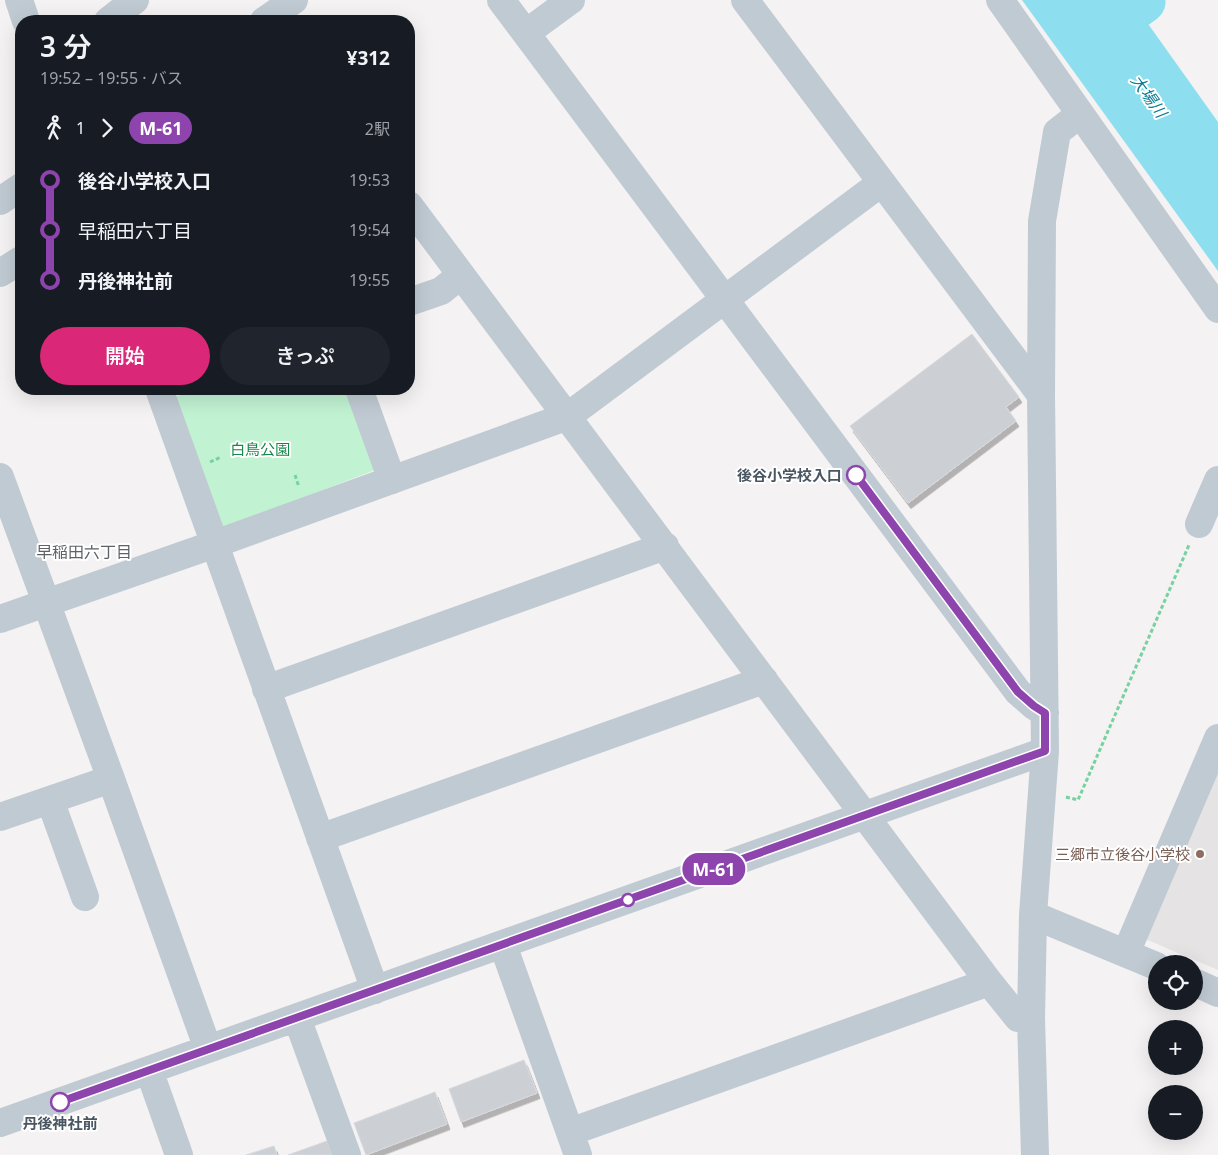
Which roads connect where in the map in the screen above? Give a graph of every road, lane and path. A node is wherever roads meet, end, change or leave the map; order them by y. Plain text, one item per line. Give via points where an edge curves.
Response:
1 (19, 0) edge
2 (135, 0) edge
3 (501, 0) edge
4 (571, 0) edge
5 (745, 0) edge
6 (1000, 0) edge
7 (24, 15) edge
8 (116, 15) edge
9 (526, 33) junction
10 (1080, 114) junction
11 (881, 183) junction
12 (15, 191) edge
13 (0, 201) edge
14 (415, 213) edge
15 (15, 264) edge
16 (0, 273) edge
17 (461, 276) junction
18 (415, 300) edge
19 (726, 300) junction
20 (1218, 309) edge
21 (165, 395) edge
22 (361, 395) edge
23 (1040, 395) junction
24 (568, 416) junction
25 (0, 477) edge
26 (392, 480) junction
27 (1218, 480) edge
28 (5, 509) edge
29 (1199, 524) joint
30 (214, 544) junction
31 (665, 546) junction
32 (46, 602) junction
33 (0, 619) edge
34 (764, 680) junction
35 (266, 689) junction
36 (1045, 713) junction
37 (1218, 738) edge
38 (1045, 751) junction
39 (111, 779) junction
40 (1043, 791) junction
41 (50, 800) junction
42 (864, 815) junction
43 (0, 817) edge
44 (320, 838) junction
45 (85, 897) dead end
46 (1034, 915) junction
47 (503, 945) junction
48 (1126, 953) junction
49 (1148, 963) edge
50 (989, 982) junction
51 (1203, 986) edge
52 (375, 990) junction
53 (1218, 993) edge
54 (297, 1018) junction
55 (1031, 1019) junction
56 (208, 1049) junction
57 (149, 1070) junction
58 (0, 1123) edge
59 (574, 1143) edge
60 (180, 1155) edge
61 (346, 1155) edge
62 (1035, 1155) edge

1 - 7 street
2 - 8 street
3 - 9 street
4 - 9 street
5 - 11 street
6 - 10 street
9 - 19 street
10 - 20 street
10 - 23 street via 1057,132 1042,220
11 - 19 street
11 - 23 street
12 - 13 street
14 - 17 street
15 - 16 street
17 - 18 street via 441,291
17 - 24 street
19 - 24 street
19 - 36 street via 1018,692
21 - 30 street
22 - 26 street
23 - 36 street
24 - 26 street
24 - 31 street
25 - 28 street
26 - 30 street
27 - 29 street
28 - 32 street
29 - 40 path via 1078,800
30 - 32 street
30 - 35 street
31 - 34 street
31 - 35 street
32 - 33 street
32 - 39 street
34 - 42 street
34 - 44 street
35 - 44 street
36 - 38 street
37 - 48 street
38 - 40 street
38 - 42 street
39 - 41 street
39 - 56 street
40 - 46 street
41 - 43 street
41 - 45 street
42 - 47 street
42 - 50 street
44 - 52 street
46 - 48 street
46 - 55 street
47 - 52 street
47 - 59 street
48 - 49 street
50 - 55 street via 1018,1018
50 - 59 street
51 - 53 street
52 - 54 street
54 - 56 street
54 - 61 street
55 - 62 street
56 - 57 street
57 - 58 street
57 - 60 street

